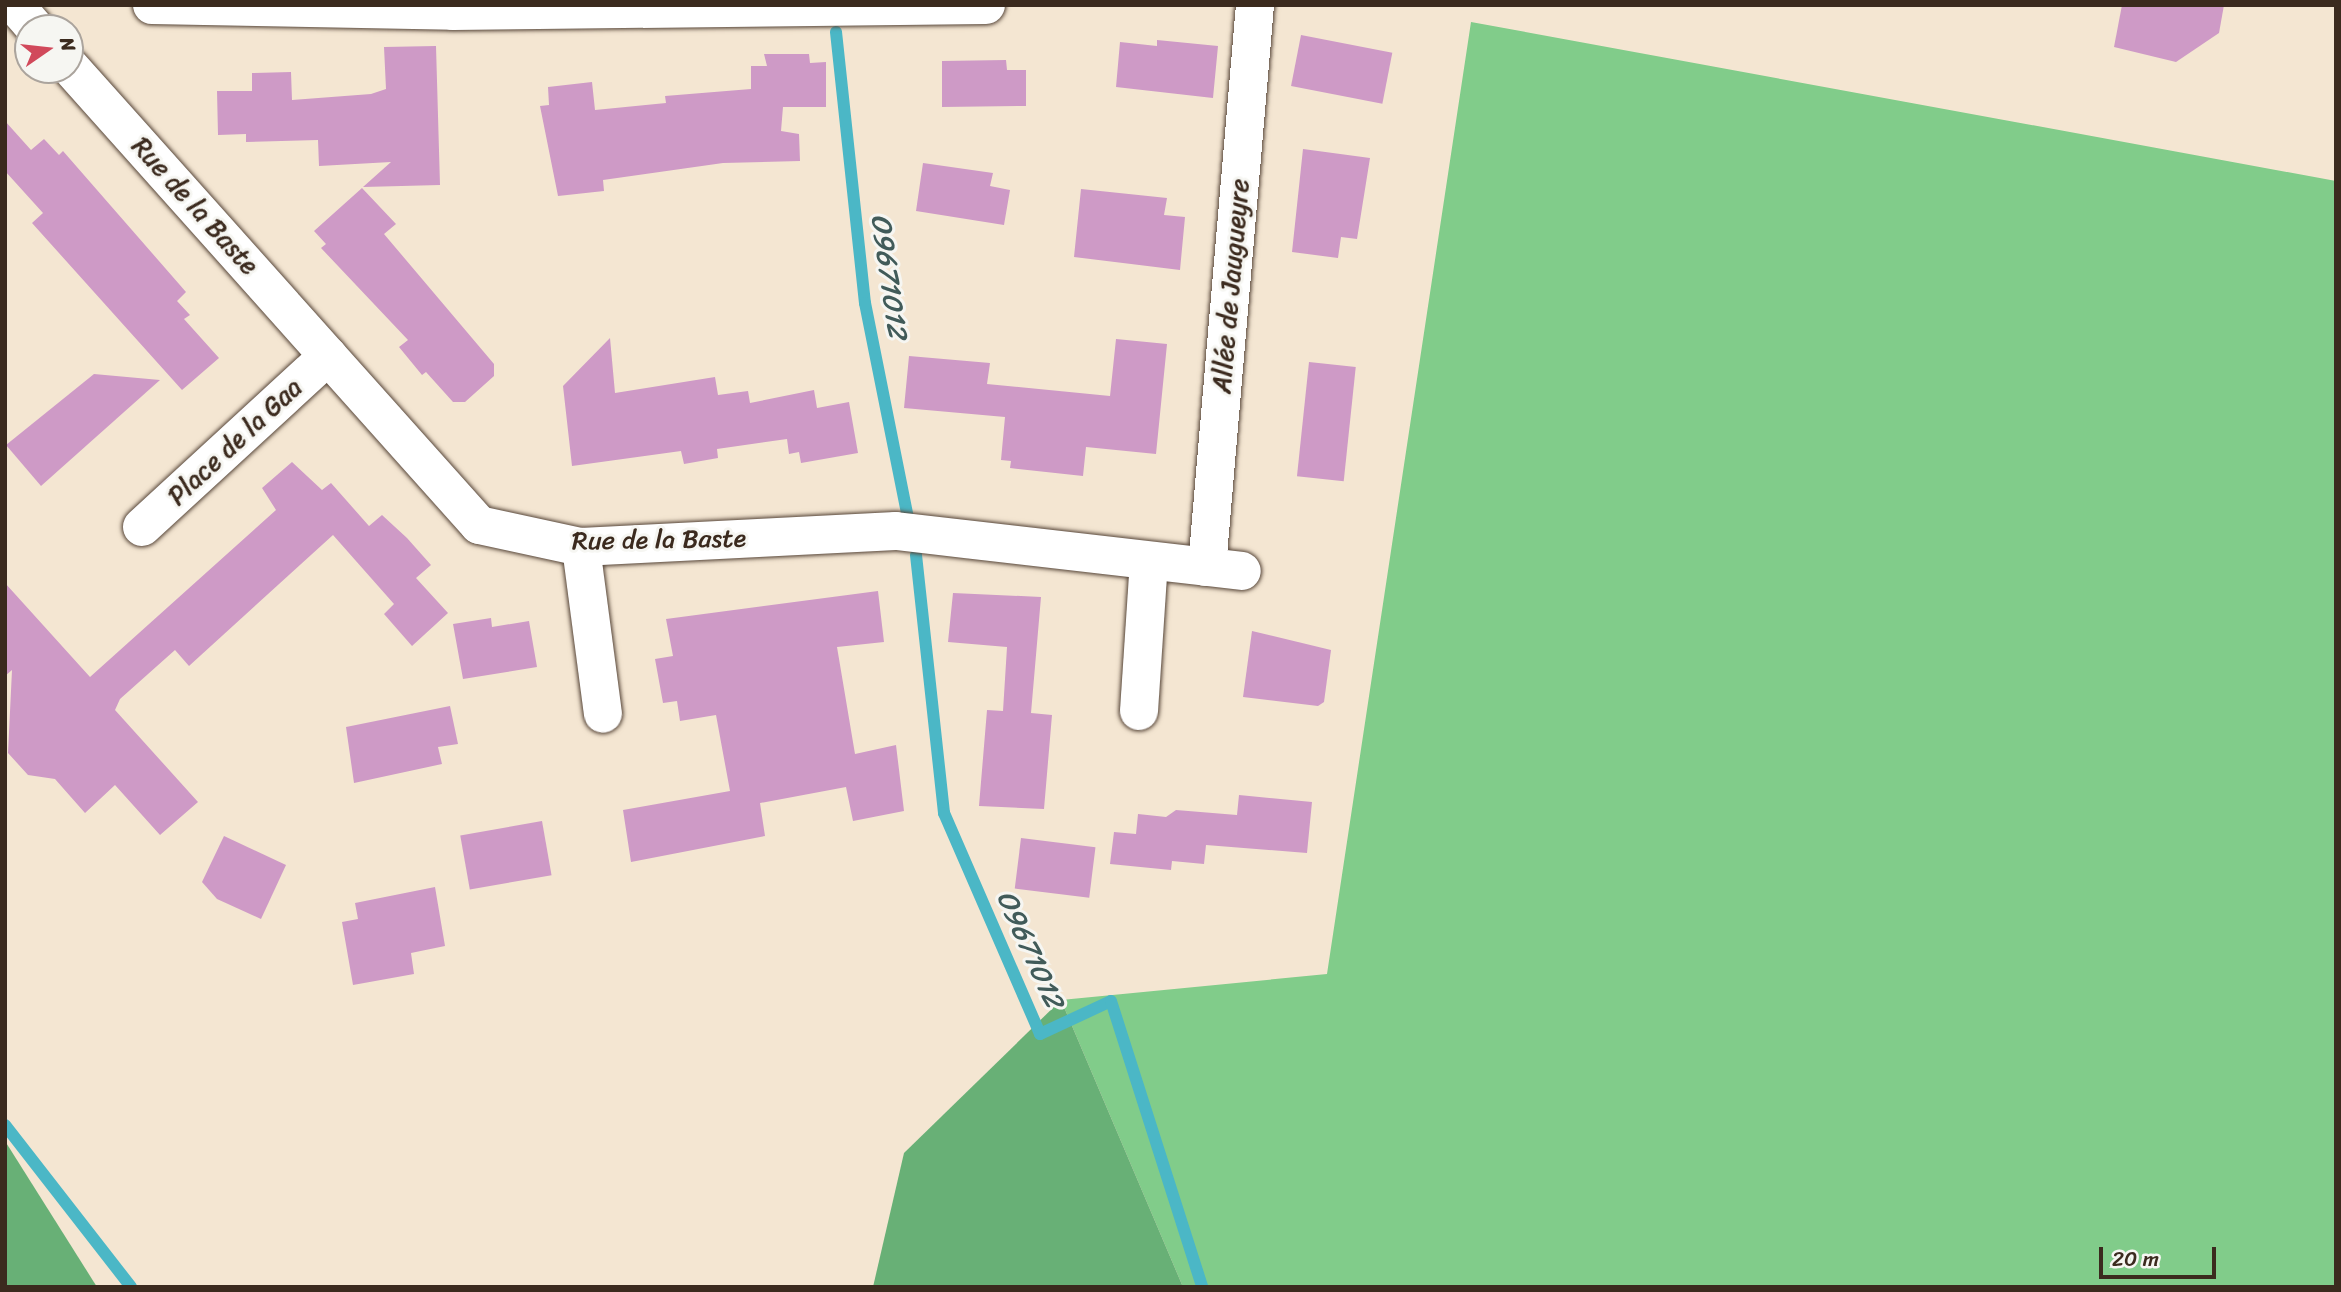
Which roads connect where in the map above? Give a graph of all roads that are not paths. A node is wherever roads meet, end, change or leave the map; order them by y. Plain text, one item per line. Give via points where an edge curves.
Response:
1 (9, 5) edge
2 (152, 5) edge
3 (986, 5) edge
4 (1255, 5) edge
5 (453, 8) edge
6 (5, 9) edge
7 (84, 83) edge
8 (328, 356) junction
9 (142, 527) dead end
10 (581, 547) junction
11 (1149, 562) junction
12 (1225, 569) joint
13 (1139, 711) dead end
14 (603, 714) dead end

1 - 6 street
2 - 5 street
3 - 5 street
4 - 12 street, Allée de Jaugueyre
7 - 8 street, Rue de la Baste
8 - 9 street, Place de la Gaa
8 - 10 street, Rue de la Baste via 479,525
10 - 11 street, Rue de la Baste via 896,531
10 - 14 street
11 - 12 street, Rue de la Baste
11 - 13 street

